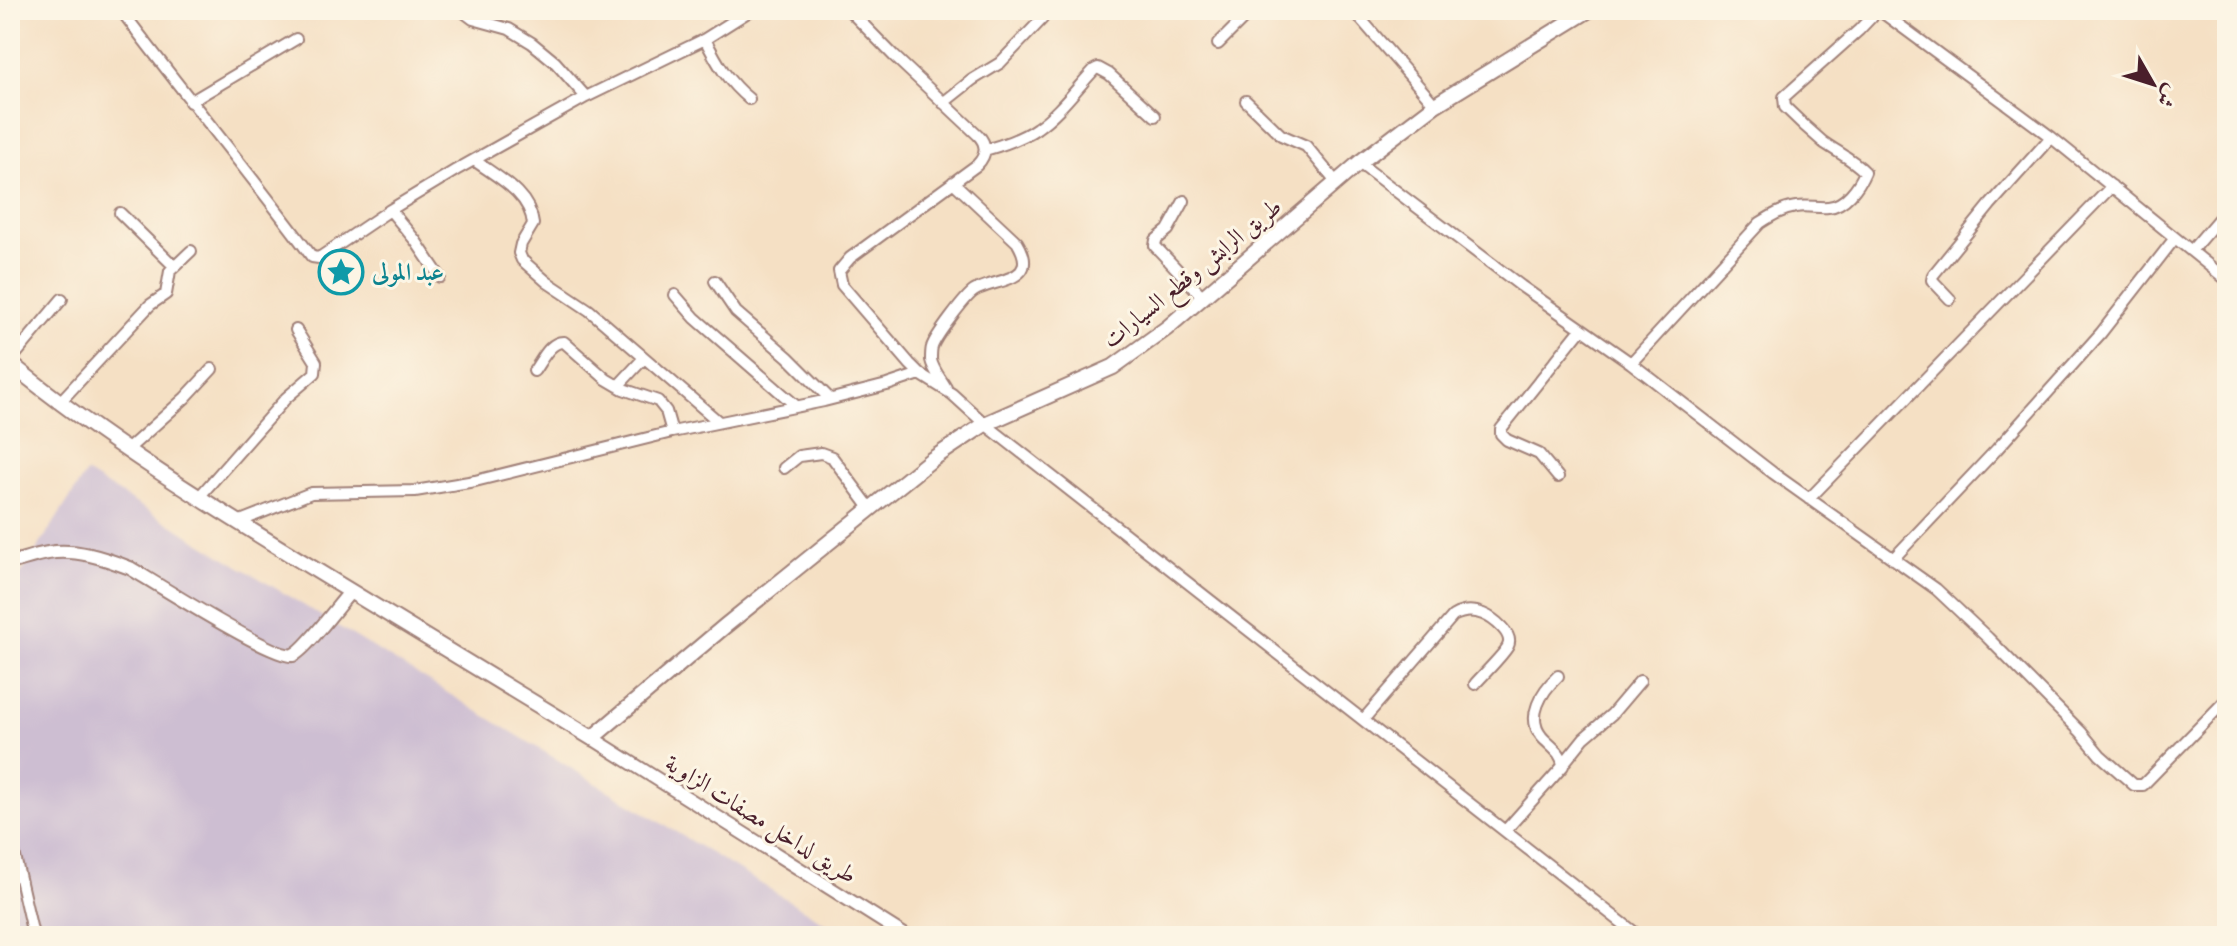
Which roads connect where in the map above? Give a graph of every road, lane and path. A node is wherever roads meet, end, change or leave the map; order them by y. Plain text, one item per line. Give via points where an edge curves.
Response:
1 (121, 10) edge
2 (461, 10) edge
3 (751, 10) edge
4 (849, 10) edge
5 (1252, 10) edge
6 (1589, 10) edge
7 (1878, 10) edge
8 (1358, 12) edge
9 (1042, 19) dead end
10 (296, 39) dead end
11 (705, 39) junction
12 (1218, 44) dead end
13 (586, 97) junction
14 (749, 99) dead end
15 (1246, 101) dead end
16 (190, 102) junction
17 (943, 103) junction
18 (1435, 105) junction
19 (1155, 116) dead end
20 (2051, 137) junction
21 (985, 150) junction
22 (474, 160) junction
23 (1359, 163) junction
24 (953, 182) junction
25 (1336, 182) junction
26 (2112, 186) junction
27 (1184, 201) dead end
28 (2227, 209) edge
29 (390, 210) junction
30 (120, 213) dead end
31 (2175, 238) junction
32 (191, 251) dead end
33 (2191, 251) junction
34 (174, 266) junction
35 (440, 277) dead end
36 (2227, 280) edge
37 (715, 281) dead end
38 (675, 295) dead end
39 (1203, 297) junction
40 (62, 299) dead end
41 (1950, 299) dead end
42 (1581, 329) junction
43 (296, 330) dead end
44 (644, 358) junction
45 (10, 362) edge
46 (1631, 363) junction
47 (212, 369) dead end
48 (534, 371) dead end
49 (920, 374) junction
50 (618, 386) junction
51 (948, 390) junction
52 (830, 399) junction
53 (59, 403) junction
54 (795, 405) junction
55 (719, 422) junction
56 (985, 424) junction
57 (672, 432) junction
58 (126, 451) junction
59 (784, 468) dead end
60 (1558, 477) dead end
61 (199, 497) junction
62 (1809, 499) junction
63 (870, 508) junction
64 (238, 522) junction
65 (1893, 559) junction
66 (10, 563) edge
67 (351, 591) junction
68 (1558, 676) dead end
69 (1640, 681) dead end
70 (1475, 684) dead end
71 (2227, 699) edge
72 (1363, 720) junction
73 (592, 738) junction
74 (1564, 763) junction
75 (1505, 831) junction
76 (10, 835) edge
77 (33, 935) edge
78 (906, 936) edge
79 (1639, 936) edge

1 - 16 street
2 - 13 street via 532,43
3 - 11 street
4 - 17 street
5 - 12 street
6 - 18 main road, طريق الرابش وقطع السيارات
7 - 20 street
7 - 46 street via 1784,97 1792,114 1865,172 1861,181 1836,206 1795,207 1760,223
8 - 18 street
9 - 17 street via 1000,63
10 - 16 street
11 - 13 street
11 - 14 street via 722,72
13 - 22 street
15 - 25 street via 1281,135 1306,146
16 - 29 street via 312,257 319,258
17 - 21 street via 982,139
18 - 23 main road, طريق الرابش وقطع السيارات
19 - 21 street via 1098,68 1038,128
20 - 26 street
20 - 41 street via 1933,275
21 - 24 street via 981,161
22 - 29 street
22 - 44 street via 526,202 533,221 519,248 522,260
23 - 25 main road, طريق الرابش وقطع السيارات
23 - 42 street
24 - 49 street via 839,271 842,285
24 - 51 street via 1017,242 1024,263 1014,277 966,298 932,346 933,368
25 - 39 main road, طريق الرابش وقطع السيارات
26 - 31 street
26 - 62 street
27 - 39 street via 1155,246
28 - 33 street
29 - 35 street
30 - 34 street
31 - 33 street
31 - 65 street via 2101,333
32 - 34 street
33 - 36 street
34 - 53 street via 166,294
37 - 52 street via 736,312
38 - 54 street
39 - 56 main road, طريق الرابش وقطع السيارات via 1113,367
40 - 45 street
42 - 46 street
42 - 60 street via 1501,429 1507,440 1539,454
43 - 61 street via 316,362 315,373 286,398
44 - 50 street
44 - 55 street
45 - 53 main road
46 - 62 street
47 - 58 street
48 - 50 street via 561,341
49 - 51 street
49 - 52 street
50 - 57 street via 658,401
51 - 56 street
52 - 54 street
53 - 58 main road
54 - 55 street
55 - 57 street
56 - 63 main road, طريق الرابش وقطع السيارات
56 - 72 street
57 - 64 street via 475,481 415,491 311,493
58 - 61 main road
59 - 63 street via 799,456 832,457
61 - 64 main road
62 - 65 street
63 - 73 main road, طريق الرابش وقطع السيارات
64 - 67 main road
65 - 71 street via 1936,589 2134,785 2143,785
66 - 67 street via 72,552 111,561 285,656 305,646
67 - 73 main road
68 - 74 street via 1539,701 1535,723
69 - 74 street
70 - 72 street via 1506,650 1509,639 1488,617 1463,612 1453,616
72 - 75 street
73 - 78 street, طريق لداخل مصفات الزاوية
74 - 75 street
75 - 79 street
76 - 77 street

